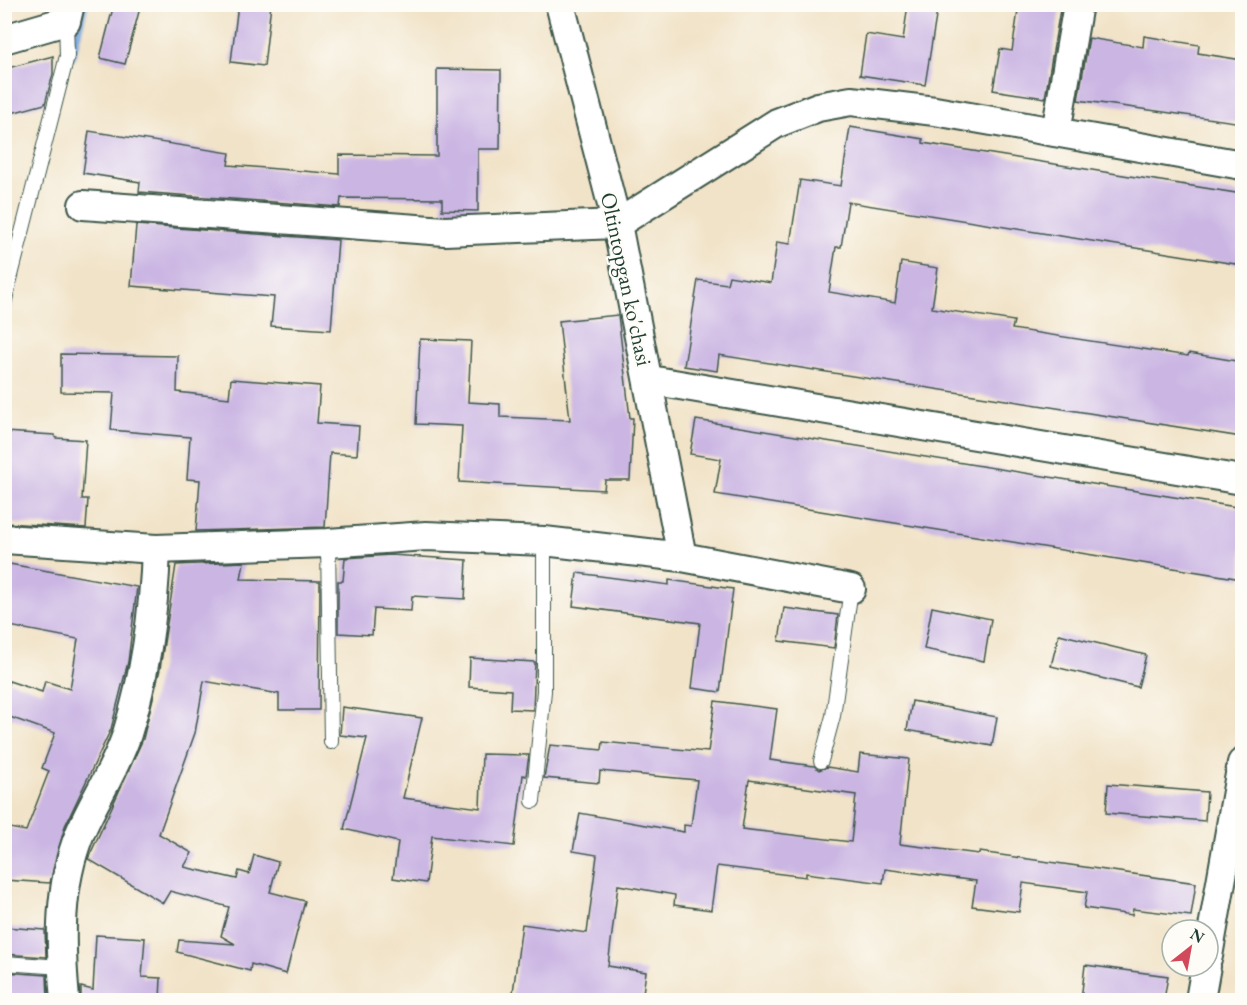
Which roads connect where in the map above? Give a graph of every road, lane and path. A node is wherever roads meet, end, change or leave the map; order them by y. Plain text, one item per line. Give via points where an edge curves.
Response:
1 (560, 4) edge
2 (1078, 4) edge
3 (68, 13) edge
4 (4, 39) edge
5 (1056, 132) junction
6 (1242, 165) edge
7 (83, 205) dead end
8 (617, 224) junction
9 (4, 303) edge
10 (650, 380) junction
11 (1242, 480) edge
12 (4, 539) edge
13 (544, 541) junction
14 (328, 543) junction
15 (156, 549) junction
16 (682, 557) junction
17 (851, 589) joint
18 (331, 742) dead end
19 (822, 761) dead end
20 (1242, 763) edge
21 (533, 801) dead end
22 (1215, 918) edge
23 (4, 963) edge
24 (62, 967) junction
25 (1204, 978) edge
26 (65, 1000) edge
27 (1200, 1000) edge

1 - 8 street, Oltintopgan ko'chasi
2 - 5 street
3 - 4 street
3 - 9 lane via 67,56
5 - 6 street
5 - 8 street via 850,101 818,106 777,123
7 - 8 street via 445,231
8 - 10 street, Oltintopgan ko'chasi
10 - 11 street
10 - 16 street, Oltintopgan ko'chasi
12 - 15 street
13 - 14 street via 426,536
13 - 16 street
13 - 21 lane via 544,691
14 - 15 street
14 - 18 lane
15 - 24 street via 154,610 126,736 80,835 66,879
16 - 17 street
17 - 19 lane via 833,716
20 - 22 street
23 - 24 lane
24 - 26 street
25 - 27 street

